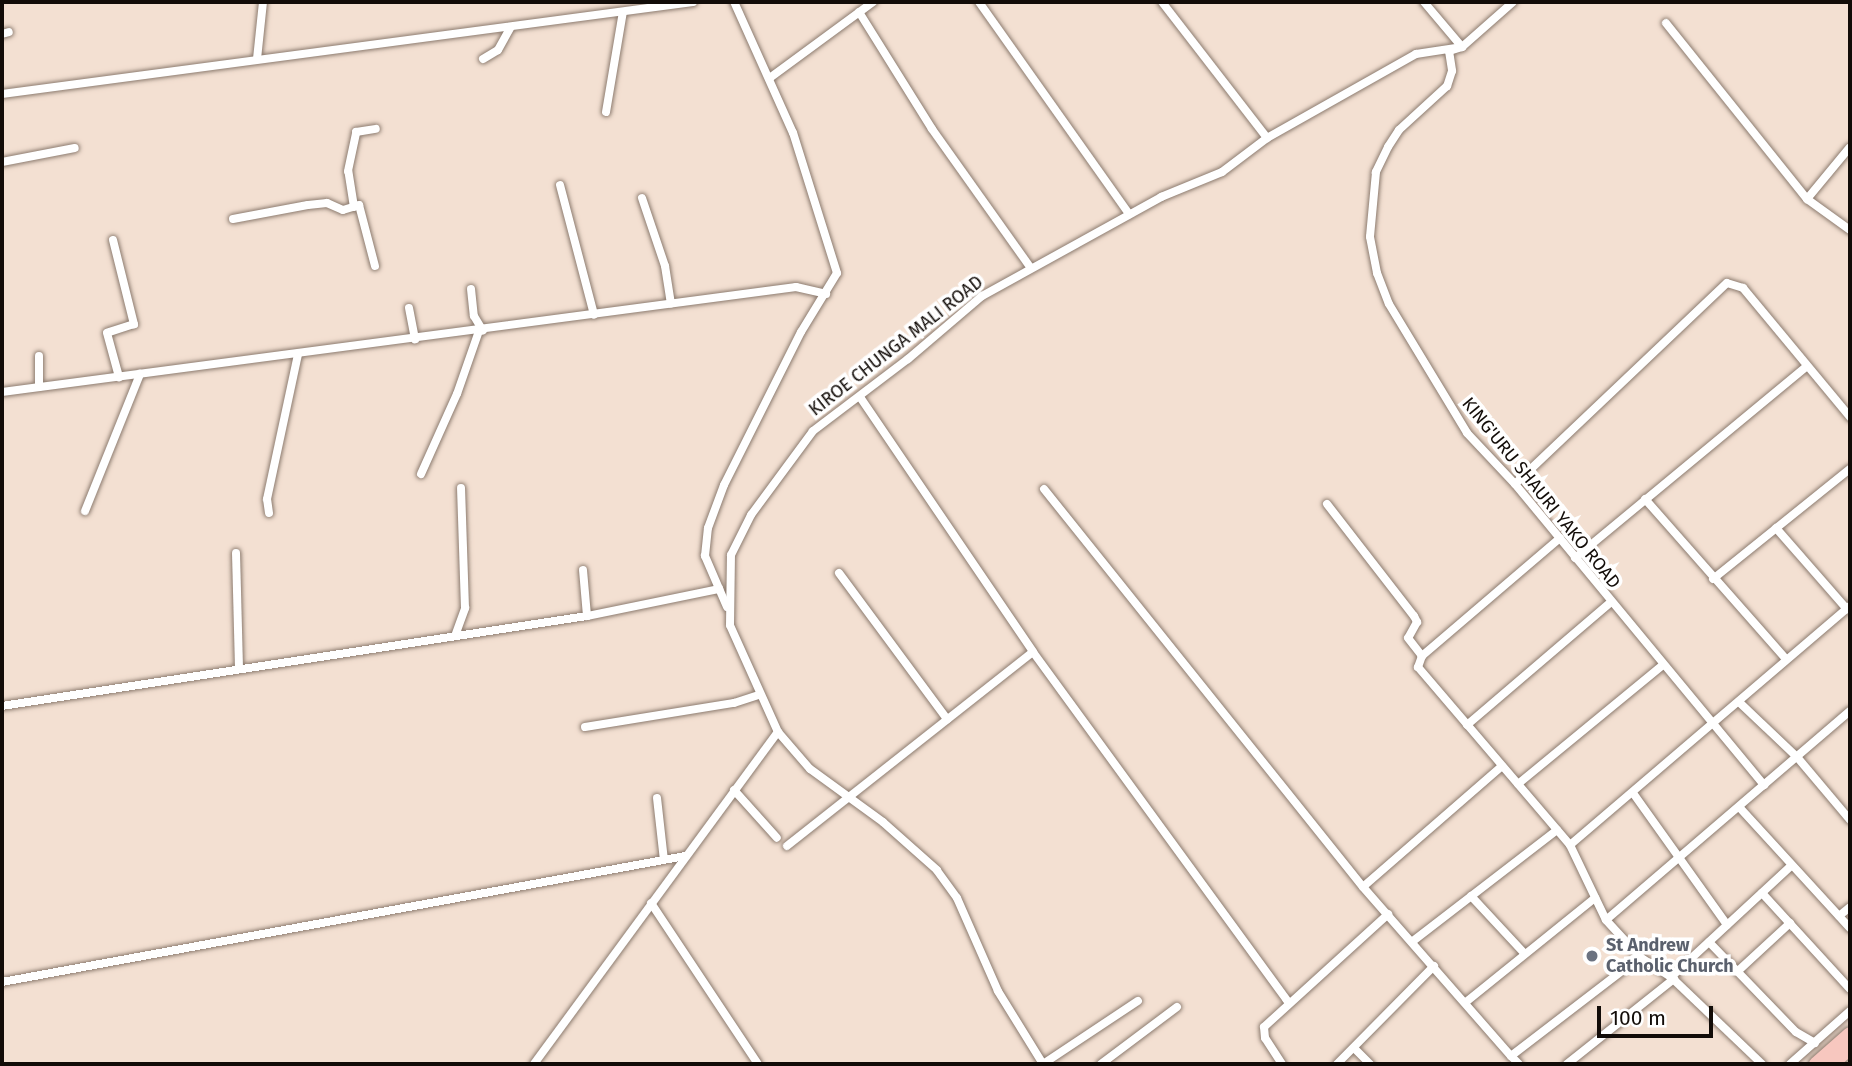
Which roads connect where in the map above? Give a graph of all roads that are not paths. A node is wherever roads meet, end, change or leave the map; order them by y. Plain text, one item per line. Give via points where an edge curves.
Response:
1 (263, 2) edge
2 (693, 2) edge
3 (734, 2) edge
4 (873, 2) edge
5 (979, 2) edge
6 (1163, 2) edge
7 (1424, 2) edge
8 (1513, 2) edge
9 (623, 12) junction
10 (859, 12) junction
11 (1666, 23) dead end
12 (511, 27) junction
13 (1462, 47) junction
14 (257, 59) junction
15 (483, 59) dead end
16 (771, 77) junction
17 (2, 94) edge
18 (606, 112) dead end
19 (376, 129) dead end
20 (1267, 138) junction
21 (1850, 147) edge
22 (75, 148) dead end
23 (2, 162) edge
24 (560, 186) dead end
25 (642, 198) dead end
26 (1807, 199) junction
27 (354, 207) junction
28 (1129, 214) junction
29 (233, 219) dead end
30 (1850, 230) edge
31 (113, 240) dead end
32 (376, 266) dead end
33 (1030, 267) junction
34 (471, 289) dead end
35 (825, 295) junction
36 (671, 304) junction
37 (409, 308) dead end
38 (594, 315) junction
39 (481, 331) junction
40 (415, 339) junction
41 (298, 354) junction
42 (39, 356) dead end
43 (1807, 366) junction
44 (140, 374) junction
45 (120, 377) junction
46 (39, 387) junction
47 (2, 392) edge
48 (860, 397) junction
49 (1850, 417) edge
50 (1850, 469) edge
51 (421, 474) dead end
52 (1516, 484) junction
53 (461, 488) dead end
54 (1044, 489) dead end
55 (1644, 499) junction
56 (1327, 504) dead end
57 (85, 511) dead end
58 (269, 513) dead end
59 (1776, 528) junction
60 (1560, 538) junction
61 (236, 553) dead end
62 (1575, 558) junction
63 (583, 570) dead end
64 (839, 573) dead end
65 (1713, 579) junction
66 (719, 589) junction
67 (1610, 603) junction
68 (1849, 607) edge
69 (730, 614) junction
70 (587, 616) junction
71 (455, 636) junction
72 (1033, 652) junction
73 (1422, 656) junction
74 (1785, 659) junction
75 (1663, 664) junction
76 (239, 669) junction
77 (758, 695) junction
78 (1739, 702) junction
79 (2, 706) edge
80 (1850, 710) edge
81 (947, 719) junction
82 (1467, 725) junction
83 (1714, 726) junction
84 (584, 727) dead end
85 (778, 732) junction
86 (1797, 757) junction
87 (1502, 766) junction
88 (1518, 784) junction
89 (1764, 785) junction
90 (734, 790) junction
91 (1633, 793) junction
92 (657, 798) dead end
93 (849, 798) junction
94 (1740, 808) junction
95 (1850, 820) edge
96 (1557, 830) junction
97 (777, 838) dead end
98 (1570, 845) junction
99 (787, 846) dead end
100 (685, 856) junction
101 (1679, 857) junction
102 (664, 860) junction
103 (1791, 866) junction
104 (1363, 887) junction
105 (1762, 893) junction
106 (1471, 896) junction
107 (1594, 898) junction
108 (651, 903) junction
109 (1850, 907) edge
110 (1388, 914) junction
111 (1839, 916) junction
112 (1606, 920) junction
113 (1790, 923) junction
114 (1727, 925) junction
115 (1850, 928) edge
116 (1413, 941) junction
117 (1709, 942) junction
118 (1524, 953) junction
119 (1640, 957) junction
120 (1434, 966) junction
121 (1738, 971) junction
122 (1673, 978) junction
123 (2, 982) edge
124 (1850, 989) edge
125 (1138, 1001) dead end
126 (1289, 1003) junction
127 (1466, 1003) junction
128 (1178, 1007) dead end
129 (1850, 1012) edge
130 (1850, 1034) edge
131 (1815, 1043) junction
132 (1354, 1048) junction
133 (1850, 1048) edge
134 (1511, 1056) junction
135 (1834, 1063) edge
136 (534, 1064) edge
137 (758, 1064) edge
138 (1043, 1064) edge
139 (1101, 1064) edge
140 (1282, 1064) edge
141 (1337, 1064) edge
142 (1370, 1064) edge
143 (1519, 1064) edge
144 (1567, 1064) edge
145 (1762, 1064) edge
146 (1790, 1064) edge
147 (1816, 1064) edge

1 - 14 street
2 - 9 street
3 - 16 street
4 - 10 street
5 - 28 street
6 - 20 street
7 - 13 street
8 - 13 street
9 - 12 street
9 - 18 street
10 - 16 street
10 - 33 street via 920,110
11 - 26 street
12 - 14 street
12 - 15 street via 498,50
13 - 20 street, KIROE CHUNGA MALI ROAD via 1416,54
13 - 52 street, KING'URU SHAURI YAKO ROAD via 1449,51 1452,71 1447,86 1399,130 1388,147 1376,172 1370,237 1389,304 1449,407
14 - 17 street
16 - 35 street via 837,262 833,286
19 - 27 street via 356,132 348,171
20 - 28 street, KIROE CHUNGA MALI ROAD via 1222,172
21 - 26 street
22 - 23 street
24 - 38 street
25 - 36 street via 665,266
26 - 30 street
27 - 29 street via 308,205
27 - 32 street via 359,205
28 - 33 street, KIROE CHUNGA MALI ROAD
31 - 45 street via 134,324 107,333
33 - 48 street, KIROE CHUNGA MALI ROAD via 982,296
34 - 39 street
35 - 36 street via 796,287
35 - 66 street via 801,332 724,485 708,528 705,556
36 - 38 street
37 - 40 street
38 - 39 street
39 - 40 street
39 - 51 street
40 - 41 street
41 - 44 street
41 - 58 street via 267,499
42 - 46 street
43 - 49 street
43 - 52 street via 1743,288 1727,283
43 - 55 street
44 - 45 street
44 - 57 street
45 - 46 street
46 - 47 street
48 - 69 street, KIROE CHUNGA MALI ROAD via 813,431 751,515 731,555
48 - 72 street
50 - 59 street
52 - 60 street, KING'URU SHAURI YAKO ROAD
53 - 71 street via 466,598
54 - 104 street
55 - 62 street
55 - 65 street
56 - 73 street via 1414,615 1417,622 1408,638
59 - 65 street
59 - 68 street
60 - 62 street, KING'URU SHAURI YAKO ROAD
60 - 73 street
61 - 76 street
62 - 67 street, KING'URU SHAURI YAKO ROAD
63 - 70 street
64 - 81 street
65 - 74 street
66 - 69 street
66 - 70 street
67 - 75 street, KING'URU SHAURI YAKO ROAD
67 - 82 street
68 - 74 street
69 - 77 street, KIROE CHUNGA MALI ROAD via 736,644
70 - 71 street
71 - 76 street
72 - 81 street
72 - 126 street
73 - 82 street via 1418,667
74 - 78 street
75 - 83 street, KING'URU SHAURI YAKO ROAD
75 - 88 street
76 - 79 street
77 - 84 street via 734,703
77 - 85 street, KIROE CHUNGA MALI ROAD
78 - 83 street
78 - 86 street
80 - 86 street
81 - 93 street
82 - 87 street
83 - 89 street, KING'URU SHAURI YAKO ROAD
83 - 91 street
85 - 90 street
85 - 93 street, KIROE CHUNGA MALI ROAD via 810,769
86 - 89 street
86 - 95 street
87 - 88 street
87 - 104 street
88 - 96 street
89 - 94 street
90 - 97 street
90 - 100 street
91 - 98 street
91 - 101 street
92 - 102 street
93 - 99 street
93 - 138 street, KIROE CHUNGA MALI ROAD via 918,850 947,883 998,991
94 - 101 street
94 - 103 street
96 - 98 street
96 - 106 street
98 - 107 street
100 - 102 street
100 - 108 street
101 - 112 street
101 - 114 street
102 - 123 street
103 - 105 street
103 - 111 street
104 - 110 street
105 - 113 street
105 - 114 street
106 - 116 street
106 - 118 street
107 - 112 street
107 - 118 street
108 - 136 street
108 - 137 street
109 - 111 street
110 - 116 street
110 - 126 street
111 - 115 street
112 - 119 street
113 - 121 street
113 - 124 street
114 - 117 street
116 - 120 street
117 - 121 street
117 - 122 street
118 - 127 street
119 - 122 street
119 - 134 street
120 - 127 street
120 - 132 street
121 - 131 street via 1796,1032
122 - 144 street
122 - 145 street
125 - 138 street
126 - 140 street via 1263,1032
127 - 134 street
128 - 139 street
129 - 131 street
130 - 147 highway
131 - 146 street
132 - 141 street
132 - 142 street
133 - 135 highway
134 - 143 street

